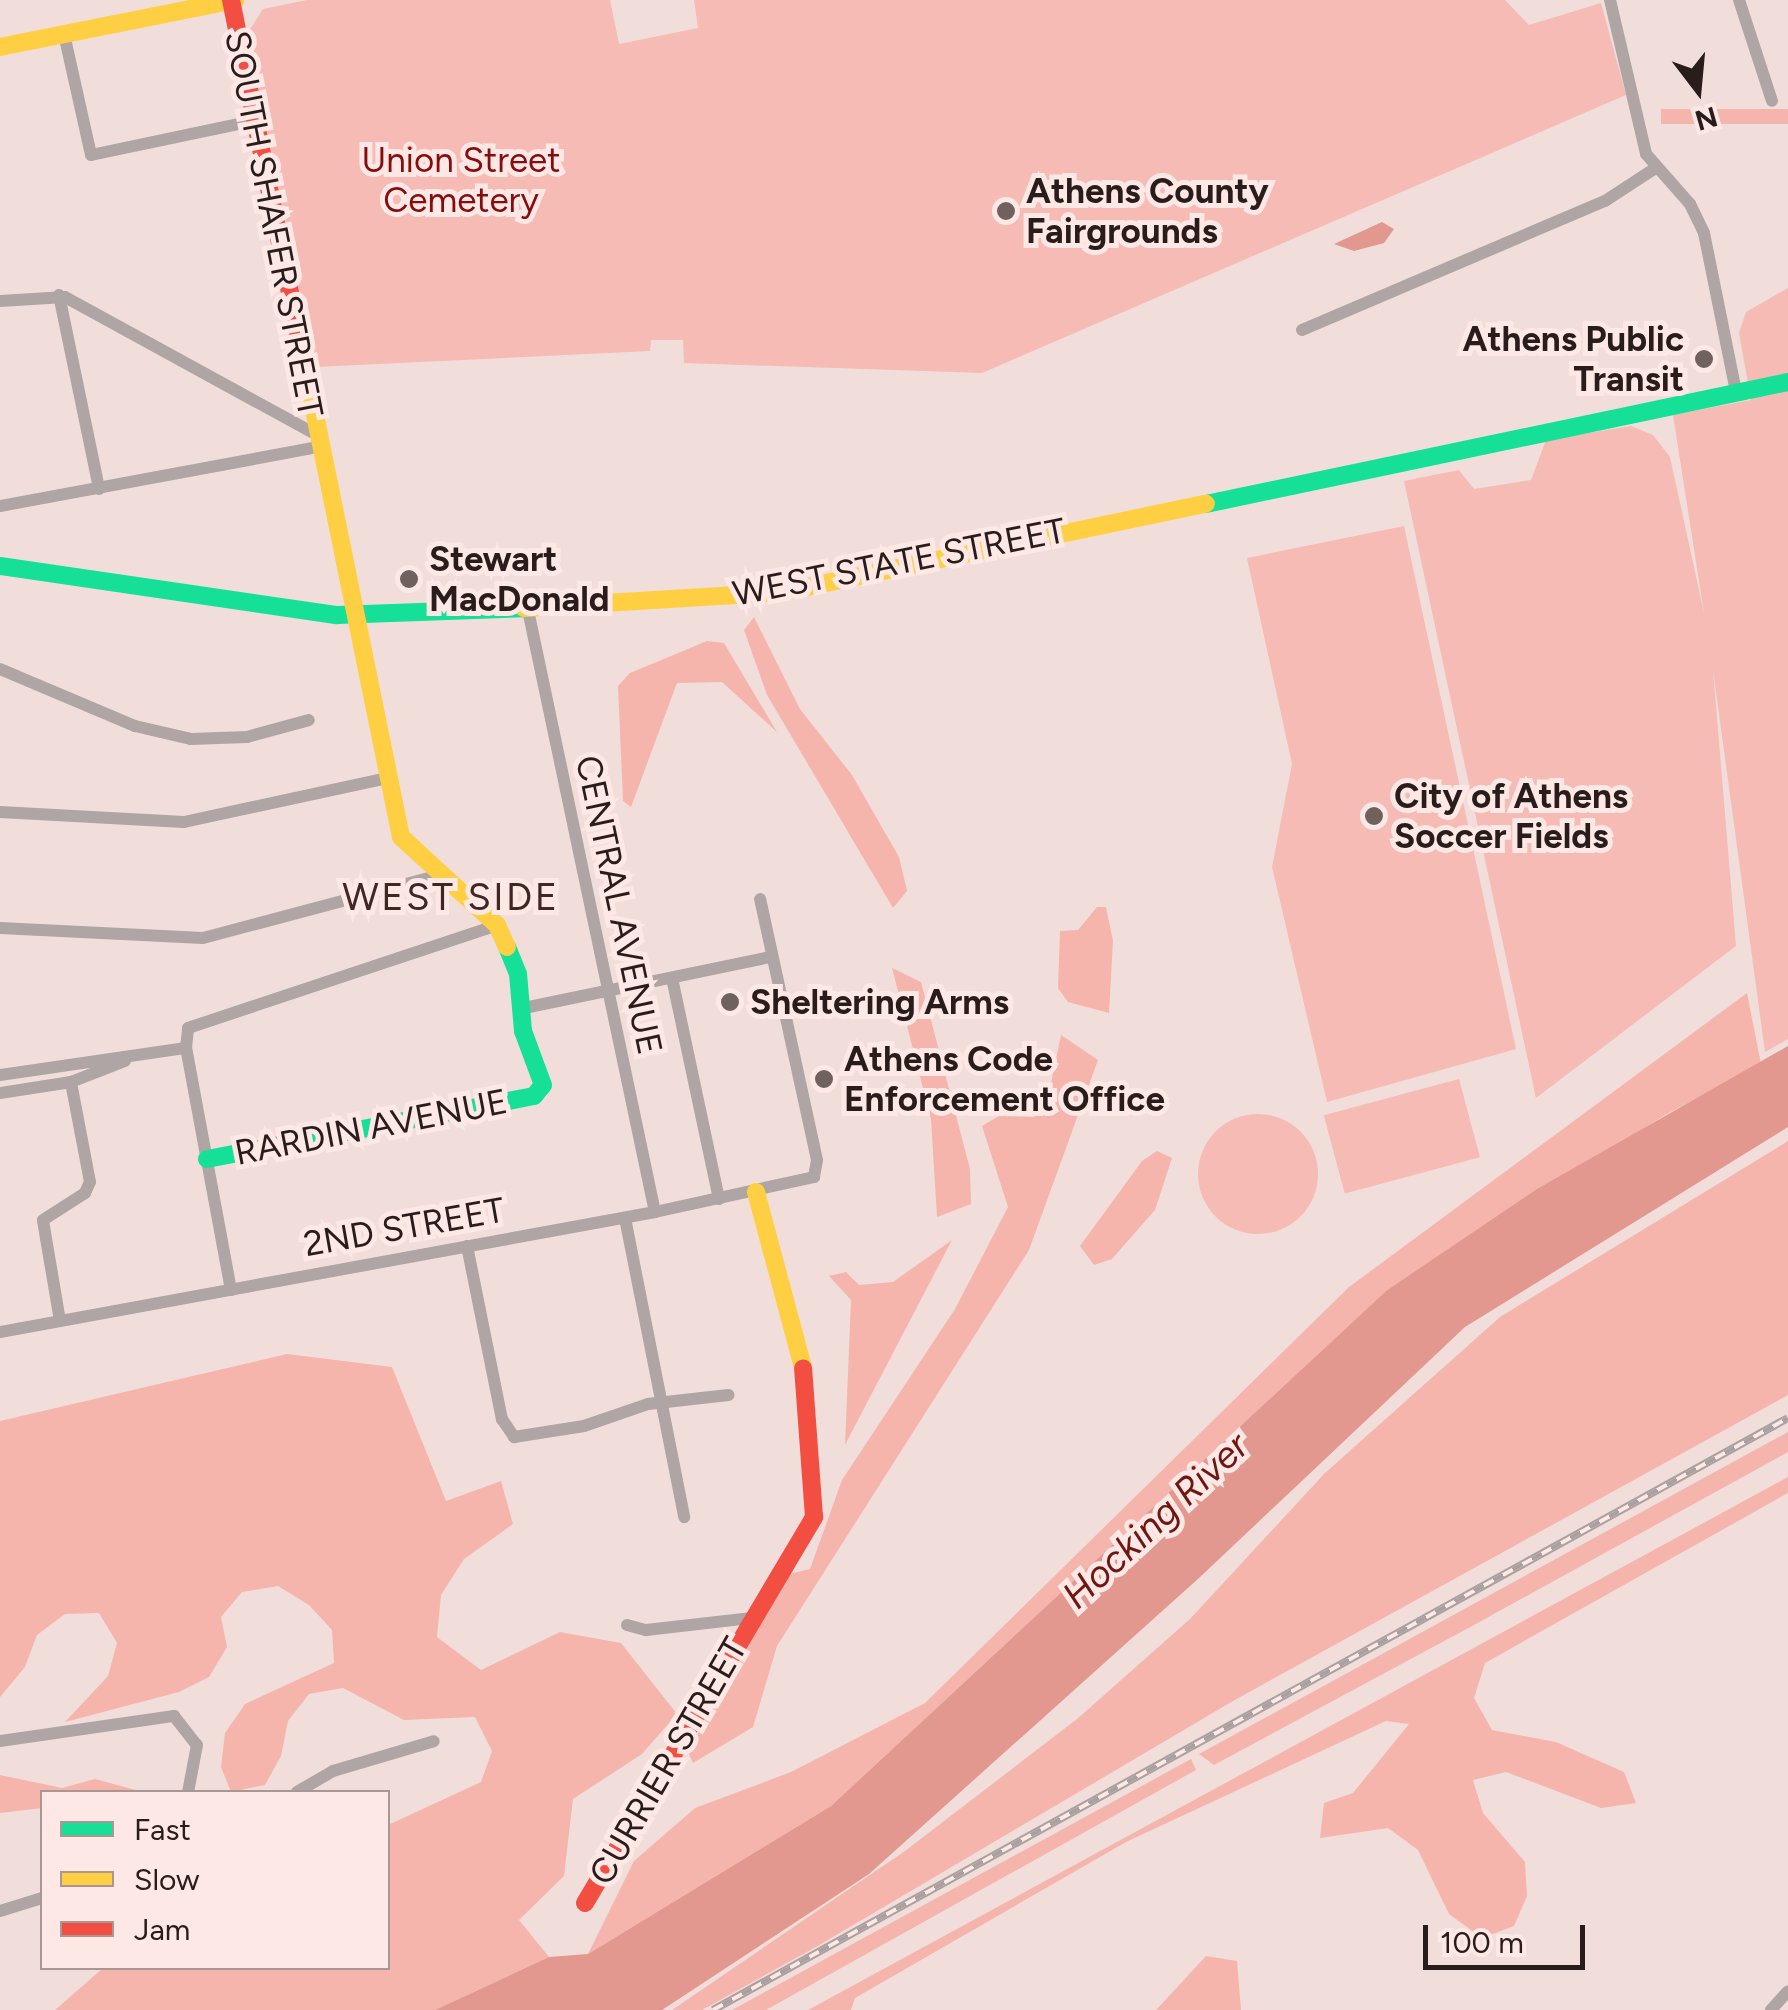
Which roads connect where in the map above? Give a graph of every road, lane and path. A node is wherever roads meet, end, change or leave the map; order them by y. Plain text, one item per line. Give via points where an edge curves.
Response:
1 (232, 0) edge
2 (1610, 0) edge
3 (1739, 0) edge
4 (64, 34) junction
5 (0, 47) edge
6 (1772, 101) dead end
7 (252, 121) junction
8 (1654, 168) junction
9 (58, 295) junction
10 (0, 301) edge
11 (1302, 330) dead end
12 (1788, 382) edge
13 (1736, 392) junction
14 (318, 441) junction
15 (99, 490) junction
16 (0, 506) edge
17 (0, 566) edge
18 (528, 610) junction
19 (353, 614) junction
20 (0, 669) edge
21 (309, 720) dead end
22 (388, 778) junction
23 (0, 812) edge
24 (443, 874) junction
25 (760, 899) dead end
26 (496, 925) junction
27 (0, 928) edge
28 (771, 957) junction
29 (672, 978) junction
30 (608, 990) junction
31 (524, 1008) junction
32 (186, 1048) junction
33 (126, 1060) junction
34 (0, 1075) edge
35 (70, 1082) junction
36 (0, 1092) edge
37 (208, 1159) junction
38 (756, 1192) junction
39 (719, 1199) junction
40 (654, 1212) junction
41 (625, 1218) junction
42 (467, 1246) junction
43 (231, 1290) junction
44 (60, 1321) junction
45 (0, 1332) edge
46 (728, 1395) dead end
47 (662, 1404) junction
48 (684, 1517) dead end
49 (752, 1618) junction
50 (628, 1625) dead end
51 (0, 1741) edge
52 (434, 1741) dead end
53 (188, 1790) edge
54 (301, 1790) edge
55 (40, 1899) edge
56 (585, 1903) dead end
57 (0, 1911) edge
58 (1788, 1990) edge
59 (1771, 2010) edge

1 - 4 street
1 - 7 street, SOUTH SHAFER STREET
2 - 8 street
3 - 6 street
4 - 5 street
4 - 7 street via 93,155
7 - 14 street, SOUTH SHAFER STREET
8 - 11 street via 1604,201
8 - 13 street via 1690,204 1704,233
9 - 10 street
9 - 14 street via 114,318
9 - 15 street
12 - 13 street, WEST STATE STREET
13 - 18 street, WEST STATE STREET via 783,592
14 - 15 street
14 - 19 street, SOUTH SHAFER STREET
15 - 16 street
17 - 19 street, WEST STATE STREET
18 - 19 street, WEST STATE STREET
18 - 30 street, CENTRAL AVENUE
19 - 22 street, SOUTH SHAFER STREET
20 - 21 street via 134,726 191,738 247,738
22 - 23 street via 188,822
22 - 24 street, SOUTH SHAFER STREET via 401,837
24 - 26 street, SOUTH SHAFER STREET
24 - 27 street via 203,938
25 - 28 street
26 - 31 street
26 - 32 street via 197,1022 188,1028
28 - 29 street
28 - 38 street, 2ND STREET via 817,1174
29 - 30 street
29 - 39 street
30 - 31 street
30 - 40 street, CENTRAL AVENUE
31 - 37 street, RARDIN AVENUE via 523,1031 544,1085 534,1096
32 - 33 street
32 - 37 street
33 - 34 street via 95,1057
33 - 35 street
35 - 36 street
35 - 44 street via 90,1182 43,1220
37 - 43 street
38 - 39 street, 2ND STREET
38 - 49 street, CURRIER STREET via 806,1380 816,1500 800,1544
39 - 40 street, 2ND STREET
40 - 41 street, 2ND STREET
41 - 42 street, 2ND STREET
41 - 47 street
42 - 43 street, 2ND STREET
42 - 47 street via 510,1434 527,1439
43 - 44 street, 2ND STREET
44 - 45 street, 2ND STREET
46 - 47 street
47 - 48 street
49 - 50 street, CURRIER STREET via 646,1630
49 - 56 street, CURRIER STREET
51 - 53 street via 174,1716 197,1745
52 - 54 street via 333,1772
55 - 57 street
58 - 59 street

